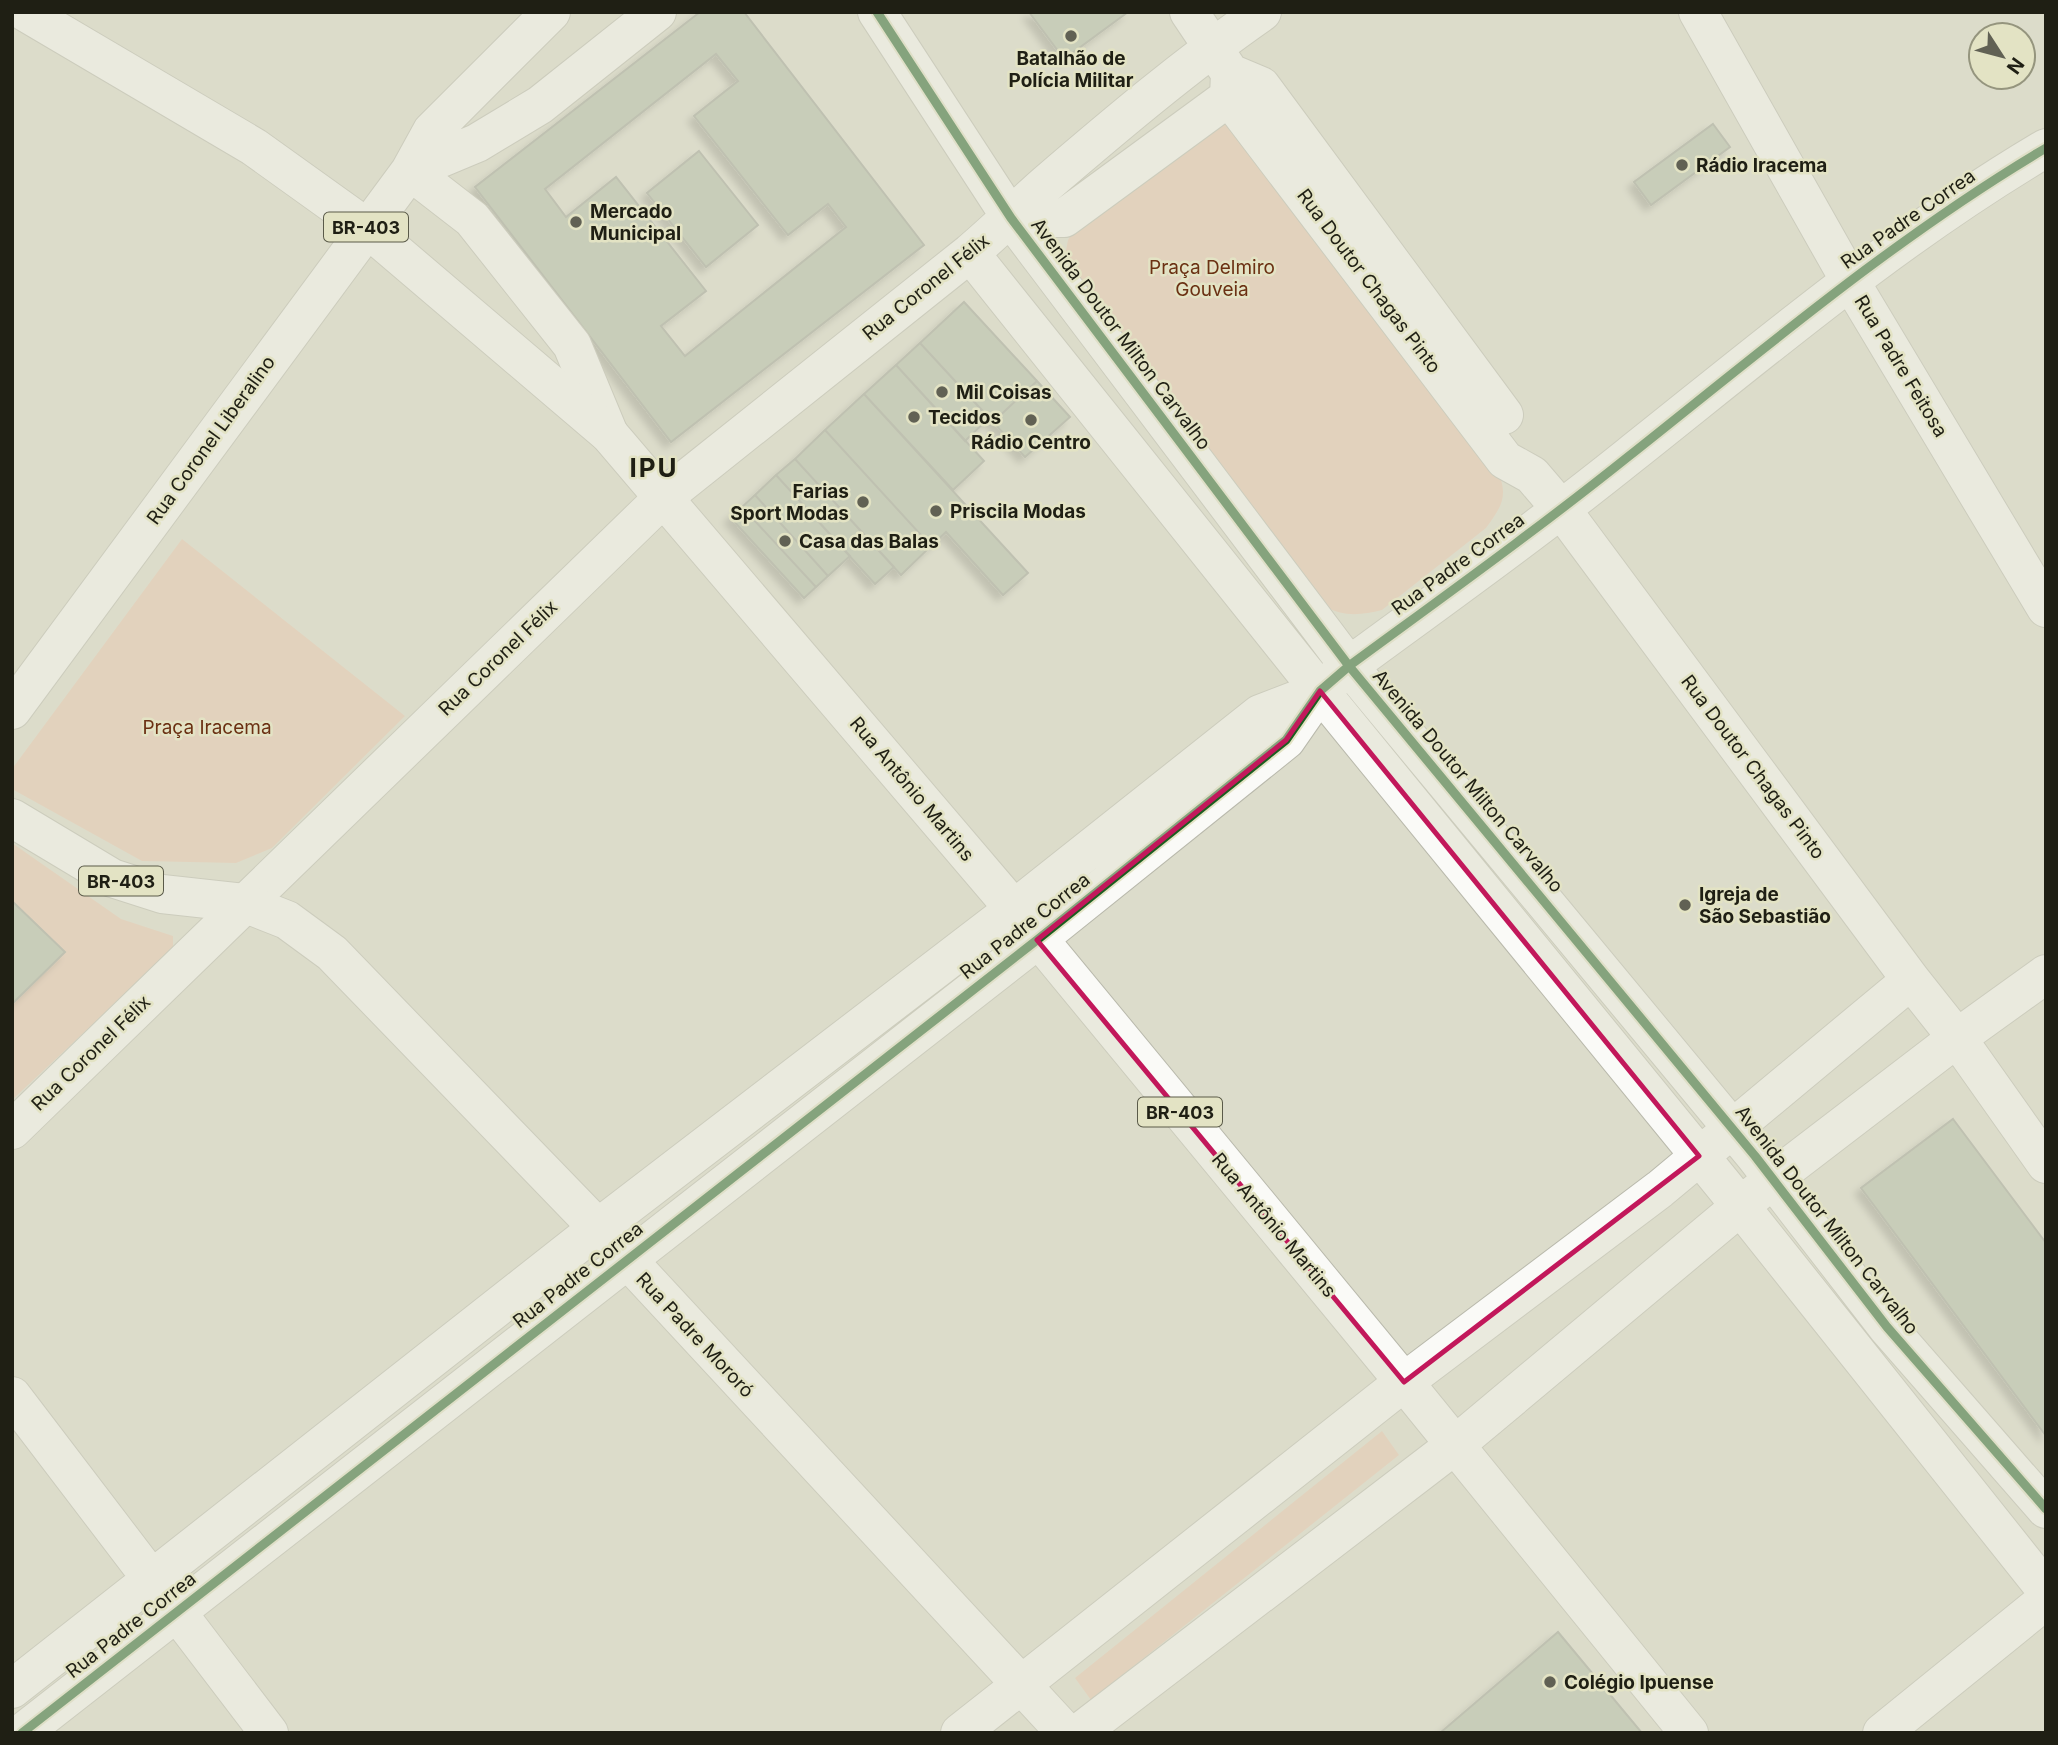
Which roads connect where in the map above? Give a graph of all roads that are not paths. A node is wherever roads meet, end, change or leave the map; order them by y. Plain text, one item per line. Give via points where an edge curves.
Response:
1 (25, 12) edge
2 (551, 12) edge
3 (657, 12) edge
4 (877, 12) edge
5 (1189, 12) edge
6 (1262, 12) edge
7 (1698, 12) edge
8 (1224, 72) junction
9 (2046, 148) edge
10 (410, 172) junction
11 (1011, 218) junction
12 (367, 228) junction
13 (970, 253) junction
14 (1850, 281) junction
15 (609, 434) junction
16 (664, 497) junction
17 (1562, 510) junction
18 (2046, 608) edge
19 (1349, 666) junction
20 (1320, 691) junction
21 (12, 710) edge
22 (12, 818) edge
23 (244, 903) junction
24 (1014, 909) junction
25 (1037, 940) junction
26 (2046, 974) edge
27 (1911, 979) junction
28 (1957, 1038) junction
29 (1732, 1129) junction
30 (12, 1130) edge
31 (1699, 1156) junction
32 (2046, 1164) edge
33 (1773, 1180) junction
34 (1740, 1207) junction
35 (598, 1228) junction
36 (625, 1260) junction
37 (1404, 1382) junction
38 (12, 1396) edge
39 (1455, 1445) junction
40 (2046, 1509) edge
41 (153, 1580) junction
42 (2046, 1590) edge
43 (2046, 1600) edge
44 (176, 1612) junction
45 (1020, 1684) junction
46 (12, 1689) edge
47 (22, 1733) edge
48 (270, 1733) edge
49 (960, 1733) edge
50 (1066, 1733) edge
51 (1079, 1733) edge
52 (1689, 1733) edge
53 (1882, 1733) edge

1 - 12 street, BR-403 via 254,147
2 - 10 street, Rua Coronel Liberalino via 432,131
3 - 10 street, Rua Coronel Liberalino via 540,105 477,143
4 - 11 street, Avenida Doutor Milton Carvalho
5 - 8 street
6 - 8 street, Rua Coronel Félix
7 - 14 street, Rua Padre Feitosa
8 - 11 street, Rua Coronel Félix via 1043,187
8 - 11 street, Rua Coronel Félix via 1064,218
8 - 17 street, Rua Doutor Chagas Pinto via 1261,86 1524,442 1532,475
9 - 14 street, Rua Padre Correa
10 - 12 street, Rua Coronel Liberalino
10 - 15 street via 472,219 572,345
11 - 13 street, Rua Coronel Félix
11 - 19 street, Avenida Doutor Milton Carvalho
12 - 15 street, BR-403
12 - 21 street, Rua Coronel Liberalino
13 - 16 street, Rua Coronel Félix
13 - 20 street
14 - 17 street, Rua Padre Correa
14 - 18 street, Rua Padre Feitosa
15 - 16 street, BR-403
16 - 23 street, Rua Coronel Félix
16 - 24 street, Rua Antônio Martins / BR-403
17 - 19 street, Rua Padre Correa
17 - 27 street, Rua Doutor Chagas Pinto
19 - 20 street, Rua Padre Correa
19 - 29 street, Avenida Doutor Milton Carvalho
20 - 24 street, Rua Padre Correa via 1260,714
20 - 25 street, Rua Padre Correa via 1286,740
20 - 31 street
22 - 23 street, BR-403 via 112,877 162,894
23 - 30 street, Rua Coronel Félix
23 - 35 street, Rua Padre Mororó / BR-403 via 287,920 332,953
24 - 25 street, Rua Antônio Martins / BR-403
24 - 35 street, Rua Padre Correa
25 - 36 street, Rua Padre Correa
25 - 37 street, Rua Antônio Martins / BR-403
26 - 28 street
27 - 28 street, Rua Doutor Chagas Pinto
27 - 29 street
28 - 32 street, Rua Doutor Chagas Pinto
28 - 33 street
29 - 31 street
29 - 33 street, Avenida Doutor Milton Carvalho
31 - 34 street
31 - 37 street
33 - 34 street
33 - 40 street, Avenida Doutor Milton Carvalho via 1887,1327
34 - 39 street
34 - 42 street
35 - 36 street, Rua Padre Mororó / BR-403
35 - 41 street, Rua Padre Correa
36 - 44 street, Rua Padre Correa
36 - 45 street, Rua Padre Mororó / BR-403
37 - 39 street, Rua Antônio Martins / BR-403
37 - 45 street
38 - 41 street
39 - 51 street
39 - 52 street, Rua Antônio Martins / BR-403
41 - 44 street
41 - 46 street, Rua Padre Correa
43 - 53 street
44 - 47 street, Rua Padre Correa
44 - 48 street
45 - 49 street
45 - 50 street, Rua Padre Mororó / BR-403

